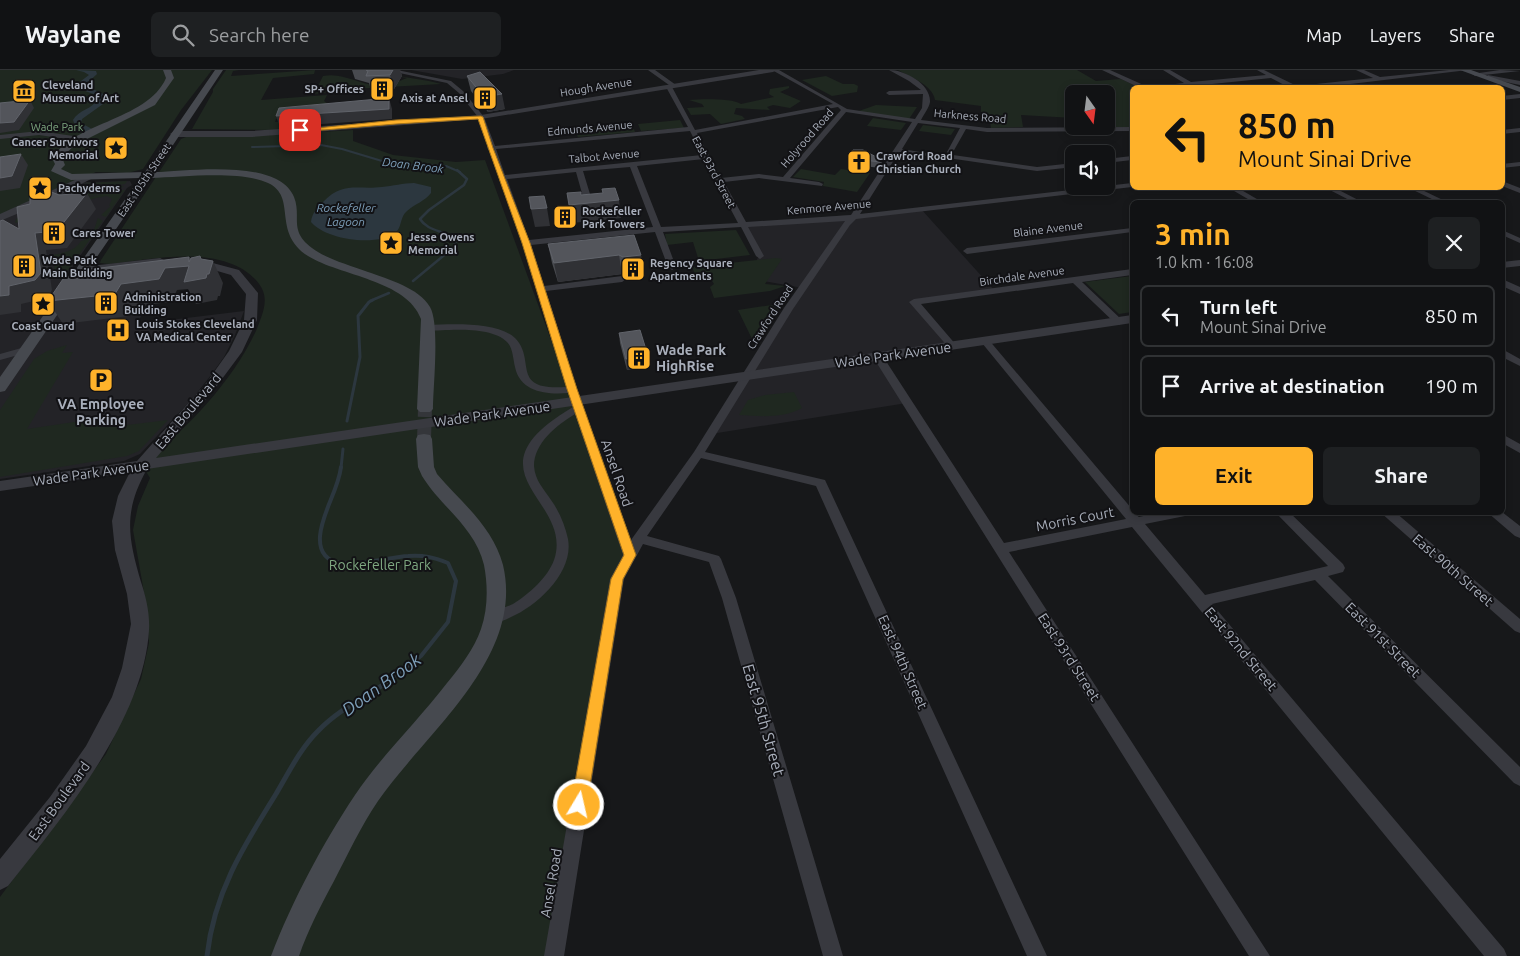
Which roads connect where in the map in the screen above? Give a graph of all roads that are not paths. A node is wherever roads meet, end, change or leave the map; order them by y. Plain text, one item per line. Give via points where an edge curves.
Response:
1 (167, 70) edge
2 (218, 70) edge
3 (388, 70) edge
4 (651, 70) edge
5 (774, 70) edge
6 (892, 70) edge
7 (1105, 70) edge
8 (1166, 70) edge
9 (1260, 70) edge
10 (1359, 70) edge
11 (1464, 70) edge
12 (1518, 70) edge
13 (1478, 75) junction
14 (1273, 76) junction
15 (1380, 79) junction
16 (1203, 83) junction
17 (1520, 83) edge
18 (1190, 84) junction
19 (1139, 85) edge
20 (1180, 85) edge
21 (1207, 85) edge
22 (1290, 85) edge
23 (1324, 85) edge
24 (671, 87) junction
25 (1520, 90) edge
26 (925, 92) junction
27 (889, 93) dead end
28 (1520, 96) edge
29 (1505, 98) edge
30 (839, 105) junction
31 (845, 110) junction
32 (481, 117) junction
33 (916, 121) junction
34 (964, 127) junction
35 (1130, 129) edge
36 (692, 130) junction
37 (1520, 130) edge
38 (1505, 132) edge
39 (174, 134) junction
40 (0, 137) edge
41 (80, 139) junction
42 (490, 148) junction
43 (896, 150) junction
44 (935, 155) dead end
45 (707, 157) junction
46 (1130, 158) edge
47 (1115, 160) edge
48 (1520, 164) edge
49 (634, 165) junction
50 (1065, 166) edge
51 (1505, 166) edge
52 (579, 170) junction
53 (147, 176) junction
54 (88, 177) junction
55 (502, 177) junction
56 (785, 179) junction
57 (719, 180) junction
58 (819, 184) dead end
59 (1505, 184) edge
60 (1130, 185) edge
61 (1237, 190) edge
62 (1334, 190) edge
63 (1417, 190) edge
64 (1520, 191) edge
65 (1255, 200) edge
66 (1354, 200) edge
67 (1439, 200) edge
68 (589, 204) edge
69 (854, 217) junction
70 (0, 218) edge
71 (742, 224) junction
72 (657, 229) junction
73 (1130, 230) edge
74 (1505, 234) edge
75 (1520, 241) edge
76 (526, 243) junction
77 (967, 251) dead end
78 (760, 256) dead end
79 (1520, 263) edge
80 (1505, 265) edge
81 (672, 267) dead end
82 (82, 270) junction
83 (1130, 272) edge
84 (622, 279) dead end
85 (1075, 280) junction
86 (1505, 284) edge
87 (540, 289) junction
88 (1520, 291) edge
89 (1130, 319) edge
90 (1119, 322) junction
91 (428, 328) junction
92 (985, 341) junction
93 (952, 346) junction
94 (0, 350) edge
95 (25, 350) junction
96 (1505, 354) edge
97 (0, 357) edge
98 (878, 357) junction
99 (1520, 363) edge
100 (747, 376) junction
101 (0, 388) edge
102 (575, 400) junction
103 (425, 409) tunnel mouth
104 (424, 439) tunnel mouth
105 (1505, 439) edge
106 (1520, 449) edge
107 (698, 454) junction
108 (142, 465) junction
109 (0, 486) edge
110 (1130, 514) edge
111 (1131, 515) edge
112 (1171, 515) edge
113 (1284, 515) edge
114 (1389, 515) edge
115 (1497, 515) edge
116 (1137, 522) junction
117 (1520, 533) edge
118 (639, 538) junction
119 (1000, 548) junction
120 (630, 555) junction
121 (1318, 574) junction
122 (1201, 600) junction
123 (494, 618) junction
124 (1520, 627) edge
125 (1520, 778) edge
126 (0, 878) edge
127 (285, 956) edge
128 (554, 956) edge
129 (833, 956) edge
130 (1037, 956) edge
131 (1260, 956) edge
132 (1497, 956) edge

1 - 41 main road via 168,84 152,103
2 - 39 main road, East 105th Street
3 - 32 street, Ansel Road via 449,82
4 - 24 street, East 93rd Street
5 - 24 street, Hough Avenue
5 - 30 street
6 - 26 street
7 - 19 street
8 - 18 street
9 - 14 street
10 - 15 street
11 - 13 main road
11 - 15 street
12 - 13 street
13 - 17 street
13 - 25 main road
14 - 16 street
14 - 22 street
15 - 23 street
16 - 18 street
16 - 21 street
18 - 20 street
24 - 32 street, Hough Avenue
24 - 36 street, East 93rd Street
26 - 27 street
26 - 33 street, Crawford Road via 927,103
28 - 29 street
30 - 31 street
30 - 36 street, Edmunds Avenue
31 - 33 street, Harkness Road
31 - 56 street, Holyrood Road
32 - 39 street, Hough Avenue via 252,134
32 - 42 street, Ansel Road
33 - 34 street, Harkness Road
33 - 43 street, Crawford Road
34 - 35 street, Harkness Road via 987,130
34 - 50 street via 950,157 1037,169
36 - 42 street, Edmunds Avenue
36 - 45 street, East 93rd Street
37 - 38 street
39 - 53 main road, East 105th Street
40 - 41 street via 39,132
41 - 54 main road via 61,152 60,166 56,170 71,177
42 - 55 street, Ansel Road
43 - 44 street
43 - 69 street, Crawford Road
45 - 49 street, Talbot Avenue
45 - 57 street, East 93rd Street
46 - 47 street
48 - 51 street
49 - 52 street, Talbot Avenue
49 - 72 street
52 - 55 street, Talbot Avenue
52 - 68 street
53 - 54 main road
53 - 82 main road, East 105th Street
53 - 91 main road via 241,174 279,185 288,197 295,236 304,247 323,259 410,294 427,310
54 - 70 street
55 - 76 street, Ansel Road
56 - 57 street via 759,176
56 - 58 street
57 - 71 street, East 93rd Street
59 - 64 street
60 - 69 street, Kenmore Avenue
61 - 65 street
62 - 66 street
63 - 67 street
69 - 71 street, Kenmore Avenue
69 - 100 street, Crawford Road via 789,308
71 - 72 street, Kenmore Avenue
71 - 78 street, East 93rd Street
72 - 76 street, Kenmore Avenue
72 - 81 street
73 - 77 street, Blaine Avenue
74 - 75 street
76 - 87 street, Ansel Road
79 - 80 street
82 - 95 main road, East 105th Street
82 - 108 street, East Boulevard via 177,260 214,264 236,274 253,294 248,329 240,346
83 - 85 street, Birchdale Avenue
84 - 87 street
85 - 90 street
85 - 93 street, Birchdale Avenue via 914,302
86 - 88 street
87 - 102 street, Ansel Road
89 - 90 street, Wade Park Avenue
90 - 92 street, Wade Park Avenue
91 - 102 street via 475,329 503,335 513,343 520,372 528,382
91 - 103 main road
92 - 93 street, Wade Park Avenue
92 - 110 street, East 92nd Street
93 - 98 street, Wade Park Avenue
94 - 95 street
95 - 97 street
95 - 101 main road, East 105th Street
96 - 99 street
98 - 100 street, Wade Park Avenue
98 - 119 street, East 93rd Street
100 - 102 street, Wade Park Avenue
100 - 107 street, Crawford Road
102 - 108 street, Wade Park Avenue
102 - 120 street, Ansel Road
102 - 123 street via 542,435 528,466 530,479 548,505 558,528 562,545 560,561 543,587 524,604
104 - 123 main road via 426,467 430,476 475,527 490,553 495,571
105 - 106 street
107 - 118 street, Crawford Road
107 - 130 street, East 94th Street via 821,483
108 - 109 street, Wade Park Avenue
108 - 126 street, East Boulevard via 122,506 120,532 137,596 140,626 128,683 94,753
111 - 116 street, East 92nd Street
112 - 116 street, Morris Court
113 - 121 street via 1338,568
114 - 124 street, East 90th Street
115 - 117 street
116 - 119 street, Morris Court
116 - 122 street, East 92nd Street
118 - 120 street, Crawford Road
118 - 129 street, East 95th Street via 714,559 729,598
119 - 131 street, East 93rd Street
120 - 128 street, Ansel Road via 617,579
121 - 122 street
121 - 125 street, East 91st Street
122 - 132 street, East 92nd Street
123 - 127 main road via 487,638 460,682 353,819 298,924

